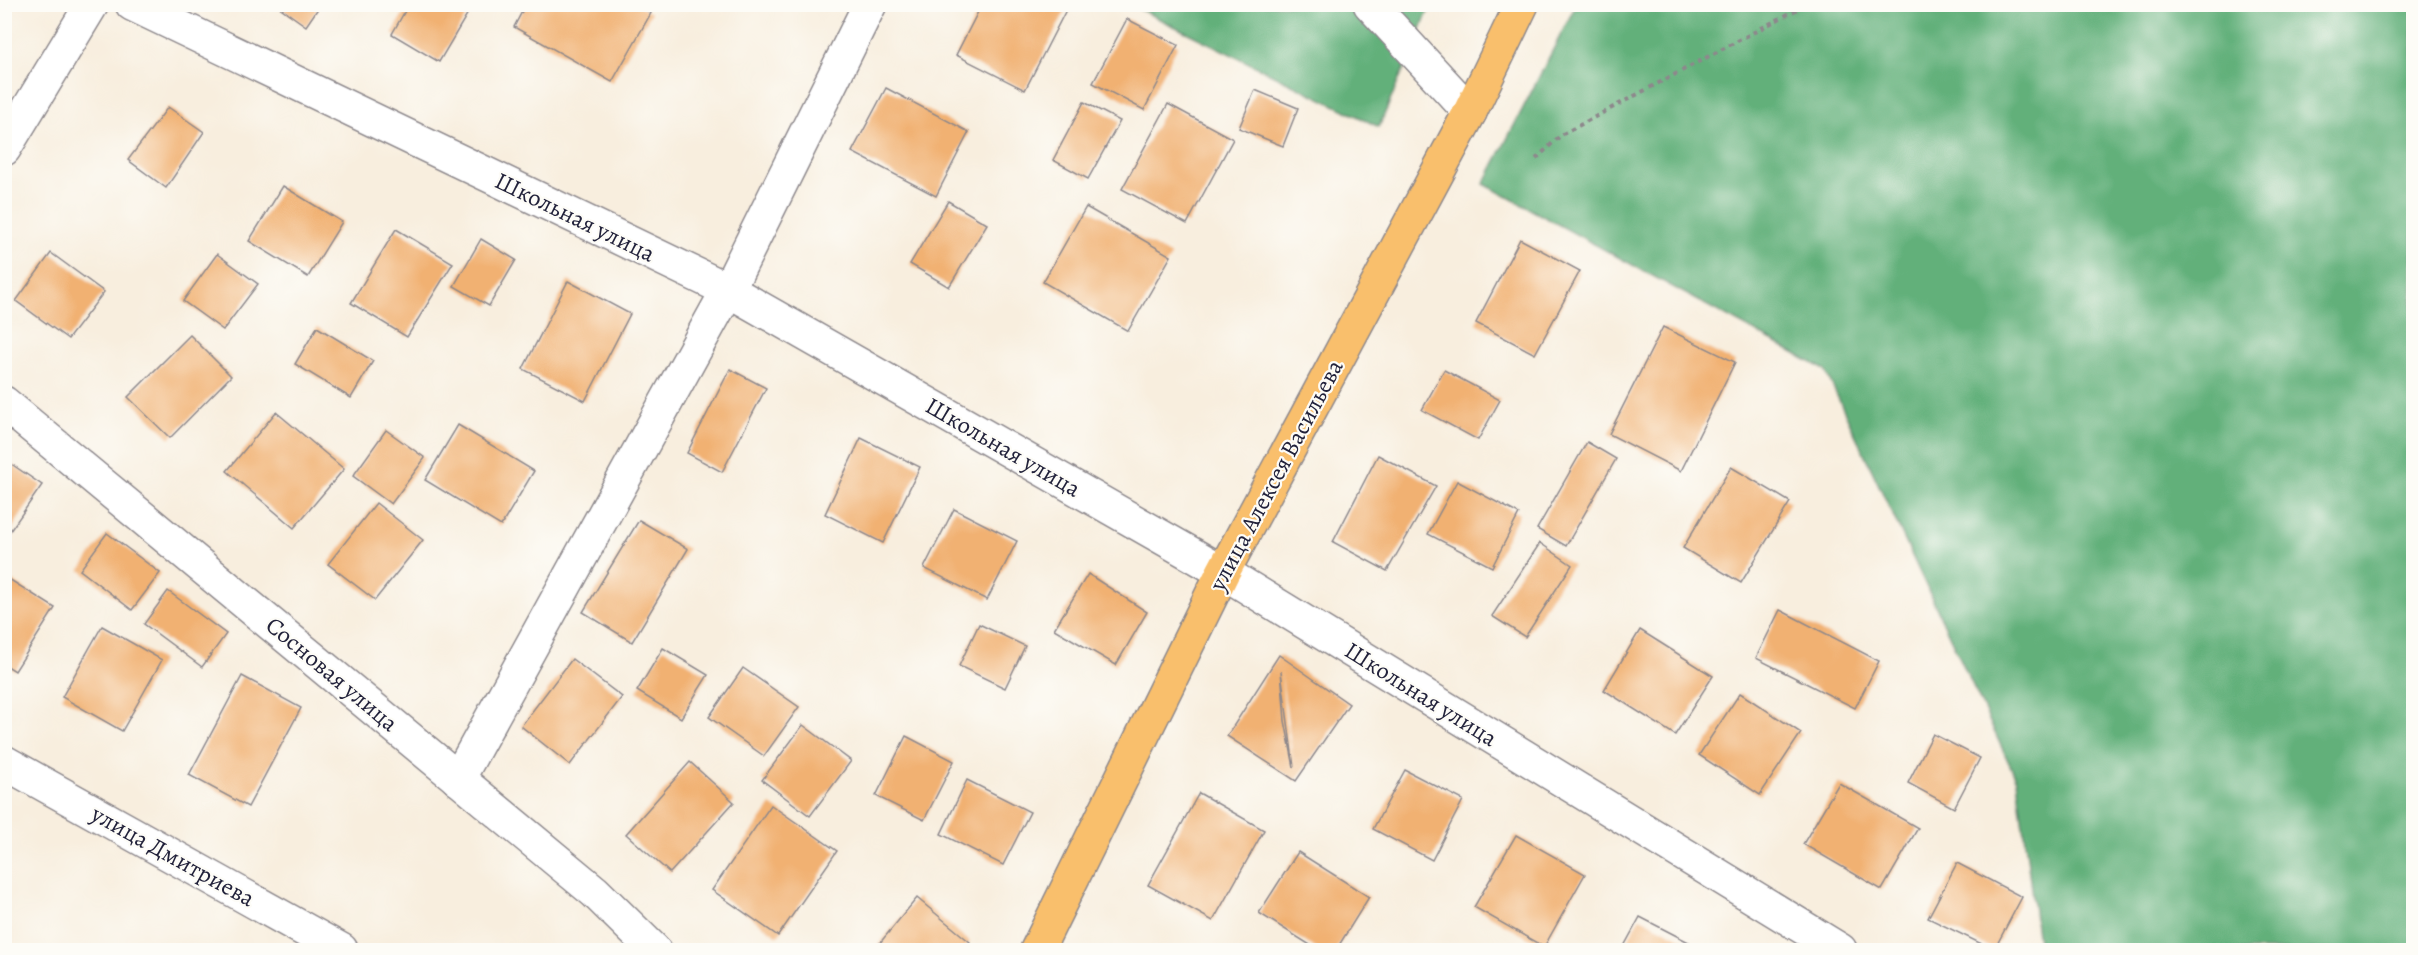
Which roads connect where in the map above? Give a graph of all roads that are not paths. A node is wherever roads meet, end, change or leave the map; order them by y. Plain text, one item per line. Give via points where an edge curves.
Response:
1 (92, 4) edge
2 (132, 4) edge
3 (870, 4) edge
4 (1370, 4) edge
5 (1522, 4) edge
6 (1470, 112) junction
7 (4, 149) edge
8 (728, 290) junction
9 (4, 403) edge
10 (1223, 572) junction
11 (4, 762) edge
12 (458, 778) junction
13 (1824, 946) edge
14 (341, 951) edge
15 (654, 951) edge
16 (1037, 951) edge

1 - 7 street
2 - 8 street, Школьная улица
3 - 8 street
4 - 6 street
5 - 6 main road, улица Алексея Васильева
6 - 10 main road, улица Алексея Васильева
8 - 10 street, Школьная улица
8 - 12 street
9 - 12 street, Сосновая улица
10 - 13 street, Школьная улица
10 - 16 main road, улица Алексея Васильева
11 - 14 street, улица Дмитриева
12 - 15 street, Сосновая улица via 595,892

